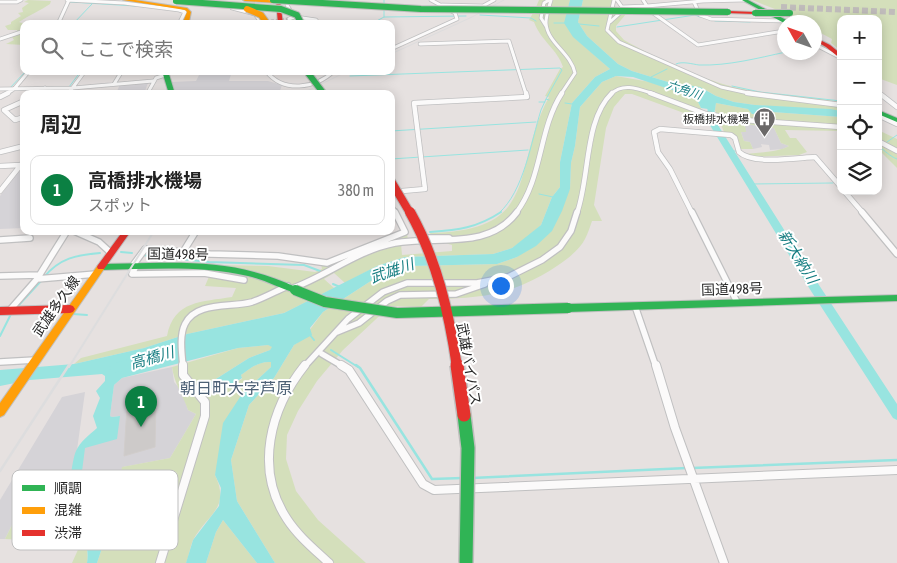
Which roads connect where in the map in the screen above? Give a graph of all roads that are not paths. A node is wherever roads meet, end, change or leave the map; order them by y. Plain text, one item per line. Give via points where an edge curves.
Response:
1 (21, 0) edge
2 (68, 0) edge
3 (125, 0) edge
4 (138, 0) edge
5 (160, 0) edge
6 (245, 0) edge
7 (279, 0) edge
8 (300, 0) edge
9 (431, 0) edge
10 (494, 0) edge
11 (550, 0) edge
12 (616, 0) edge
13 (643, 0) edge
14 (735, 0) edge
15 (0, 2) edge
16 (200, 2) edge
17 (694, 2) junction
18 (176, 3) edge
19 (747, 4) edge
20 (440, 5) junction
21 (647, 6) junction
22 (622, 7) junction
23 (781, 7) tunnel mouth
24 (725, 10) junction
25 (620, 13) junction
26 (653, 13) junction
27 (700, 14) junction
28 (777, 18) tunnel mouth
29 (777, 18) tunnel mouth
30 (59, 20) edge
31 (184, 20) edge
32 (184, 20) edge
33 (185, 20) edge
34 (262, 20) edge
35 (264, 20) edge
36 (285, 20) edge
37 (298, 20) edge
38 (299, 20) edge
39 (777, 21) edge
40 (777, 24) edge
41 (607, 25) junction
42 (20, 32) edge
43 (0, 39) edge
44 (822, 43) edge
45 (420, 44) dead end
46 (395, 47) edge
47 (822, 48) edge
48 (837, 54) edge
49 (837, 55) edge
50 (25, 75) edge
51 (82, 75) edge
52 (120, 75) edge
53 (162, 75) edge
54 (166, 75) edge
55 (269, 75) edge
56 (308, 75) edge
57 (331, 75) edge
58 (153, 81) junction
59 (114, 84) junction
60 (45, 88) junction
61 (72, 88) junction
62 (0, 89) edge
63 (10, 89) junction
64 (42, 90) edge
65 (149, 90) edge
66 (171, 90) edge
67 (319, 90) edge
68 (882, 95) edge
69 (0, 97) edge
70 (20, 103) edge
71 (837, 105) edge
72 (897, 107) edge
73 (882, 115) edge
74 (20, 118) edge
75 (897, 122) edge
76 (837, 127) edge
77 (882, 143) edge
78 (20, 147) edge
79 (897, 151) edge
80 (0, 152) edge
81 (20, 164) edge
82 (0, 166) edge
83 (20, 168) edge
84 (837, 182) edge
85 (395, 188) edge
86 (0, 191) edge
87 (395, 192) edge
88 (847, 195) edge
89 (395, 213) edge
90 (64, 235) edge
91 (83, 235) edge
92 (123, 235) edge
93 (194, 235) edge
94 (30, 238) dead end
95 (394, 238) junction
96 (0, 240) edge
97 (463, 240) junction
98 (378, 246) junction
99 (111, 252) junction
100 (183, 252) junction
101 (897, 254) edge
102 (134, 265) junction
103 (98, 271) junction
104 (159, 271) junction
105 (0, 276) edge
106 (38, 277) junction
107 (244, 280) dead end
108 (498, 280) junction
109 (292, 288) junction
110 (897, 298) edge
111 (737, 302) junction
112 (634, 306) junction
113 (70, 309) junction
114 (9, 311) edge
115 (445, 312) junction
116 (333, 334) junction
117 (322, 354) dead end
118 (35, 361) junction
119 (0, 362) edge
120 (7, 397) edge
121 (0, 412) edge
122 (897, 470) edge
123 (693, 475) junction
124 (178, 504) edge
125 (164, 550) edge
126 (160, 563) edge
127 (329, 563) edge
128 (466, 563) edge
129 (724, 563) edge

1 - 15 street
2 - 30 street via 66,11
2 - 32 street via 179,10 185,12
3 - 18 main road
4 - 18 main road
5 - 18 main road
6 - 7 main road
7 - 24 main road, bridge via 477,10
7 - 36 main road
7 - 37 street
8 - 24 main road, bridge via 478,8
9 - 20 street
10 - 20 street via 483,6
11 - 97 street via 546,26 569,57 575,73 551,112 524,204 501,228
12 - 22 street
12 - 41 street
13 - 21 street
14 - 17 street
14 - 19 street
16 - 18 main road via 191,7
16 - 33 main road
16 - 34 street via 243,10
17 - 21 street
17 - 27 street
18 - 31 main road via 189,10
18 - 35 main road, bridge via 233,6 261,14
18 - 38 main road, bridge via 281,9 297,15
19 - 23 main road
19 - 24 main road
19 - 28 main road, bridge
19 - 29 main road
20 - 46 street via 457,15 457,19
21 - 22 street
22 - 25 street
25 - 26 street
25 - 41 street
26 - 27 street
26 - 40 street via 698,45
27 - 39 street via 718,20
41 - 71 street via 612,36 630,48 721,87 763,96
42 - 43 street
44 - 48 main road
45 - 87 street via 509,41 528,97 414,102 425,189
47 - 49 street
50 - 63 street
51 - 61 street
52 - 59 street
53 - 58 street
54 - 66 main road
55 - 57 street via 278,83 297,86 320,82
56 - 67 main road, bridge
58 - 59 street
58 - 65 street
59 - 61 street
60 - 61 street
60 - 63 street
60 - 64 street
62 - 63 street
63 - 69 street
68 - 72 street
70 - 74 street via 4,110 15,120
73 - 75 main road
76 - 108 street via 702,114 635,88 621,87 609,94 598,114 579,213 570,233 560,247 545,258
77 - 79 street
78 - 80 street
81 - 82 street
83 - 86 street
84 - 111 street via 815,156 751,159 736,148 734,138 725,134 660,129 654,132 660,157 670,169
85 - 115 main road, 武雄バイパス, bridge via 428,249 443,294
88 - 101 street
89 - 95 street via 405,232
90 - 106 street
91 - 99 street
92 - 99 main road
93 - 100 street
94 - 96 street
95 - 97 street
95 - 98 street
95 - 100 street via 326,263 293,257
97 - 98 street
98 - 109 street via 321,277
99 - 103 main road
100 - 102 street via 145,248
102 - 103 main road, 国道498号
102 - 104 main road, 国道498号
103 - 106 street via 45,279
103 - 113 main road, 武雄多久線
104 - 107 street
104 - 109 main road, 国道498号 via 203,268 241,271
105 - 106 street
106 - 114 street
108 - 116 street via 456,294 400,295 359,323
108 - 116 street via 404,283 372,300
109 - 115 main road, 国道498号, bridge via 325,302 370,310
109 - 124 street via 252,302 202,310 191,315 184,325 183,375 205,402 205,416
110 - 111 main road, 国道498号
111 - 112 main road, 国道498号
112 - 115 main road, 国道498号, bridge
112 - 123 street
113 - 114 main road
113 - 118 main road, 武雄多久線
115 - 128 main road, 武雄バイパス, bridge via 458,368 468,448
116 - 127 street via 301,368 284,396 274,416 268,458 272,488 281,510 291,526
117 - 123 street via 350,370 422,484 434,490
118 - 119 street
118 - 120 main road, 武雄多久線
120 - 121 main road
122 - 123 street
123 - 129 street
125 - 126 street

